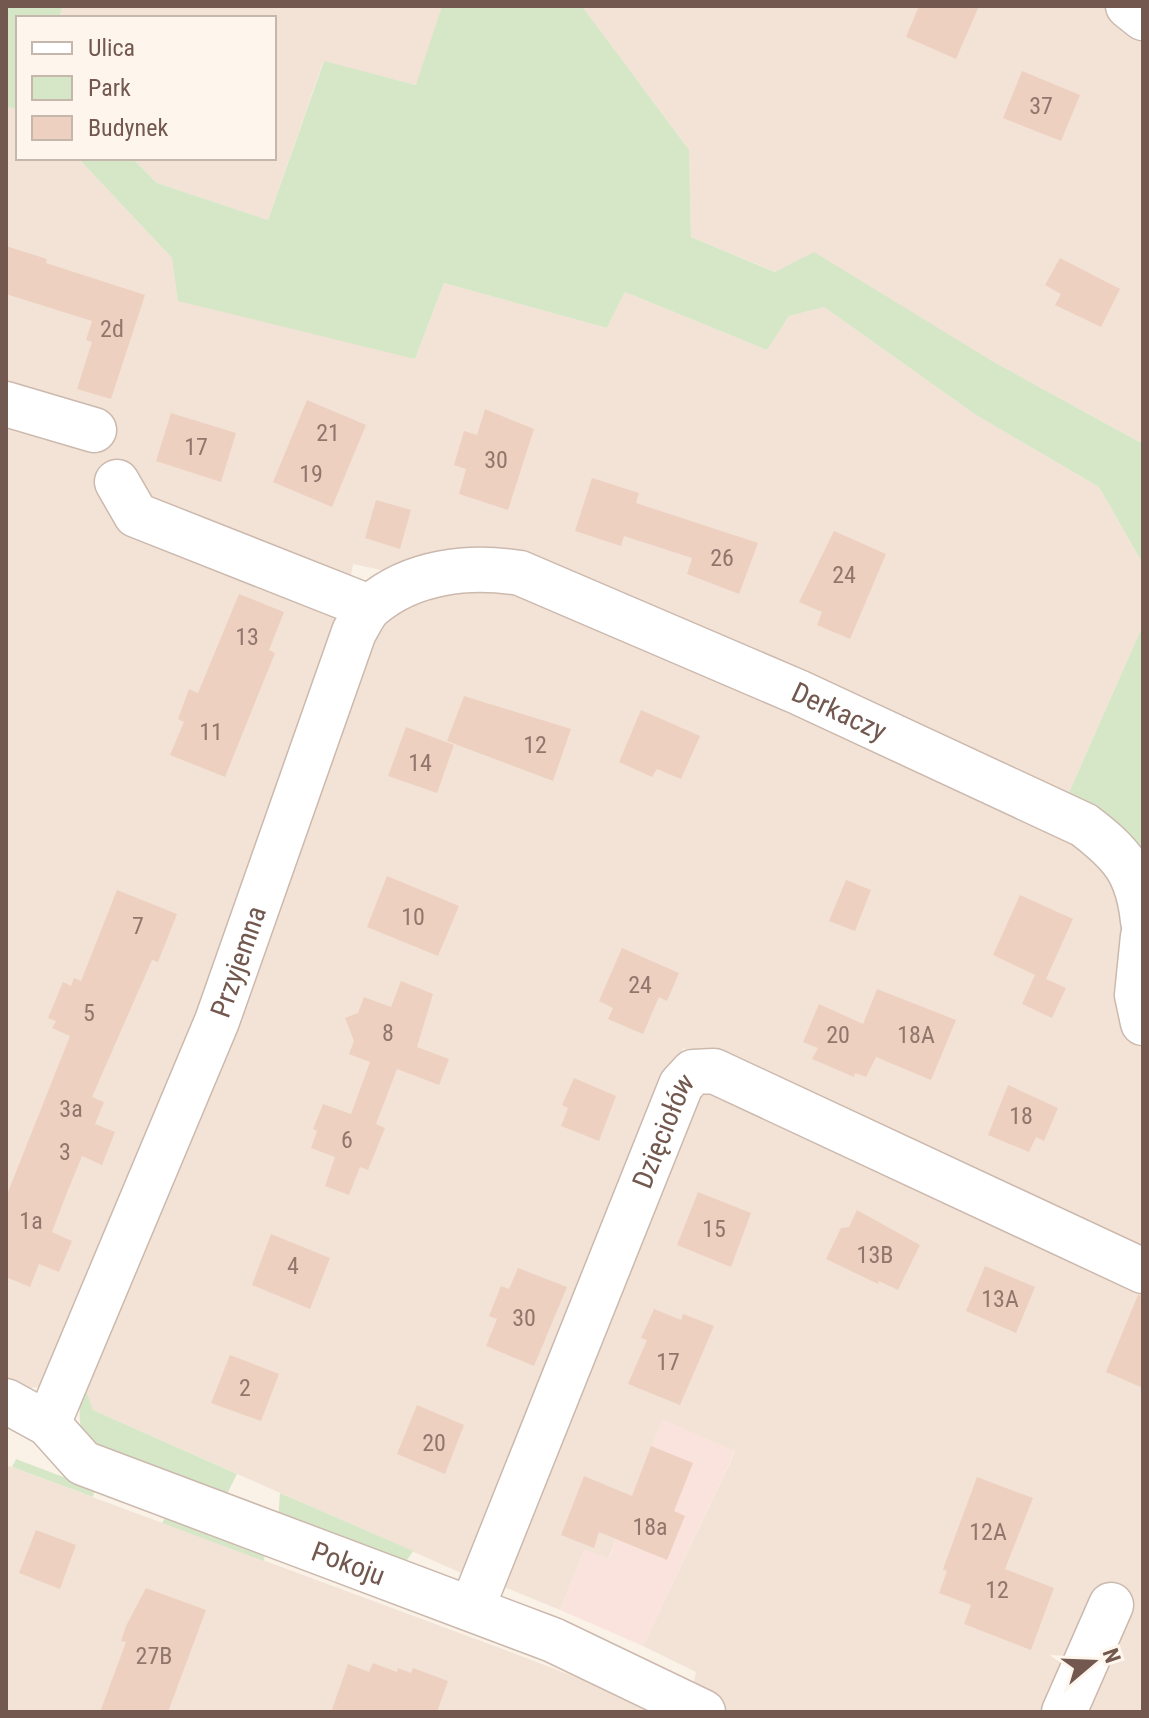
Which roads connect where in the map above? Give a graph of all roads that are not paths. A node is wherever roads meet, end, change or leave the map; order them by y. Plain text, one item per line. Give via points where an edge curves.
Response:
1 (1128, 6) edge
2 (1143, 18) edge
3 (6, 404) edge
4 (94, 430) dead end
5 (117, 482) dead end
6 (369, 607) junction
7 (1143, 921) edge
8 (1143, 936) edge
9 (1143, 1023) edge
10 (1143, 1271) edge
11 (6, 1401) edge
12 (48, 1424) junction
13 (1111, 1605) dead end
14 (472, 1608) junction
15 (703, 1712) edge
16 (1064, 1712) edge

1 - 2 street
3 - 4 street
5 - 6 street via 136,515
6 - 7 street, Derkaczy via 405,586 446,572 481,567 535,579 798,692 1084,825 1116,849 1132,873
6 - 12 street, Przyjemna via 354,632 217,1021
8 - 9 street via 1137,995
10 - 14 street, Dzięciołów via 714,1071 693,1072 681,1085
11 - 12 street, Pokoju
12 - 14 street, Pokoju via 83,1463
13 - 16 street
14 - 15 street, Pokoju via 553,1640

